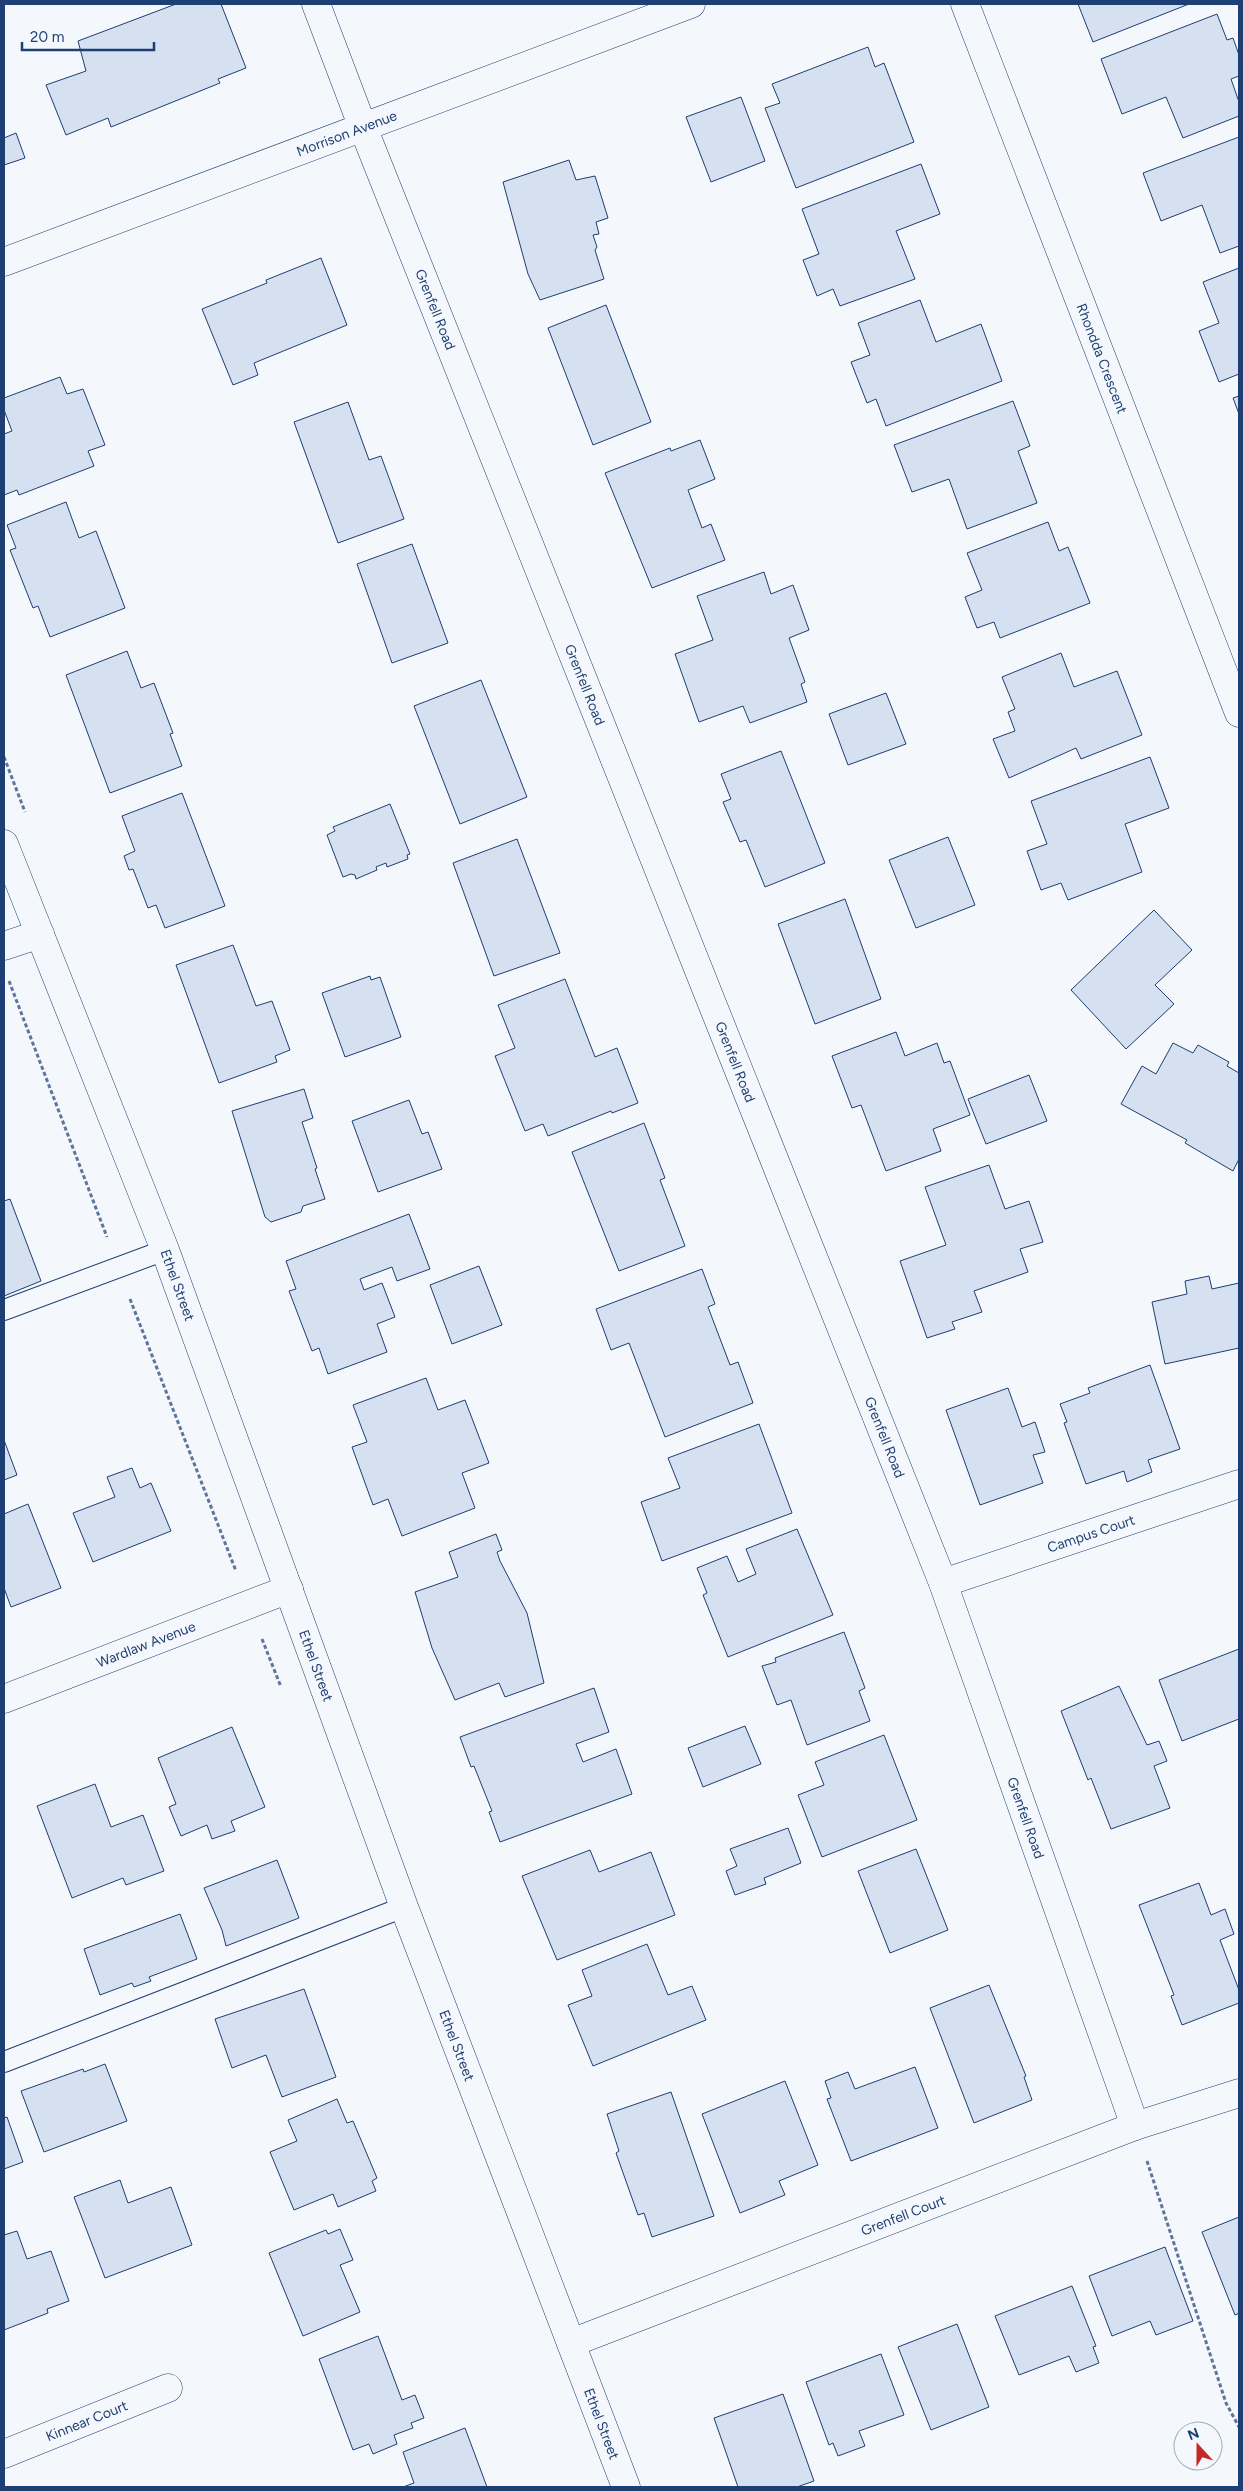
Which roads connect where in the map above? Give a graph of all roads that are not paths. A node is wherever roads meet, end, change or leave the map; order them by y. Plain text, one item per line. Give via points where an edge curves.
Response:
1 (316, 4) edge
2 (691, 4) edge
3 (965, 4) edge
4 (362, 125) junction
5 (4, 262) edge
6 (1239, 713) edge
7 (4, 844) edge
8 (40, 934) junction
9 (4, 946) edge
10 (165, 1250) junction
11 (4, 1310) edge
12 (1239, 1484) edge
13 (943, 1583) junction
14 (289, 1589) junction
15 (4, 1699) edge
16 (404, 1907) junction
17 (4, 2062) edge
18 (1239, 2092) edge
19 (1135, 2126) junction
20 (571, 2343) junction
21 (168, 2388) dead end
22 (4, 2454) edge
23 (626, 2487) edge

1 - 4 street, Grenfell Road
2 - 4 street, Morrison Avenue
3 - 6 street, Rhondda Crescent
4 - 5 street, Morrison Avenue
4 - 13 street, Grenfell Road
7 - 8 street, Ethel Street
8 - 9 street
8 - 10 street, Ethel Street
10 - 11 lane
10 - 14 street, Ethel Street
12 - 13 street, Campus Court
13 - 19 street, Grenfell Road
14 - 15 street, Wardlaw Avenue
14 - 16 street, Ethel Street
16 - 17 lane
16 - 20 street, Ethel Street
18 - 19 street, Grenfell Court
19 - 20 street, Grenfell Court
20 - 23 street, Ethel Street
21 - 22 street, Kinnear Court

